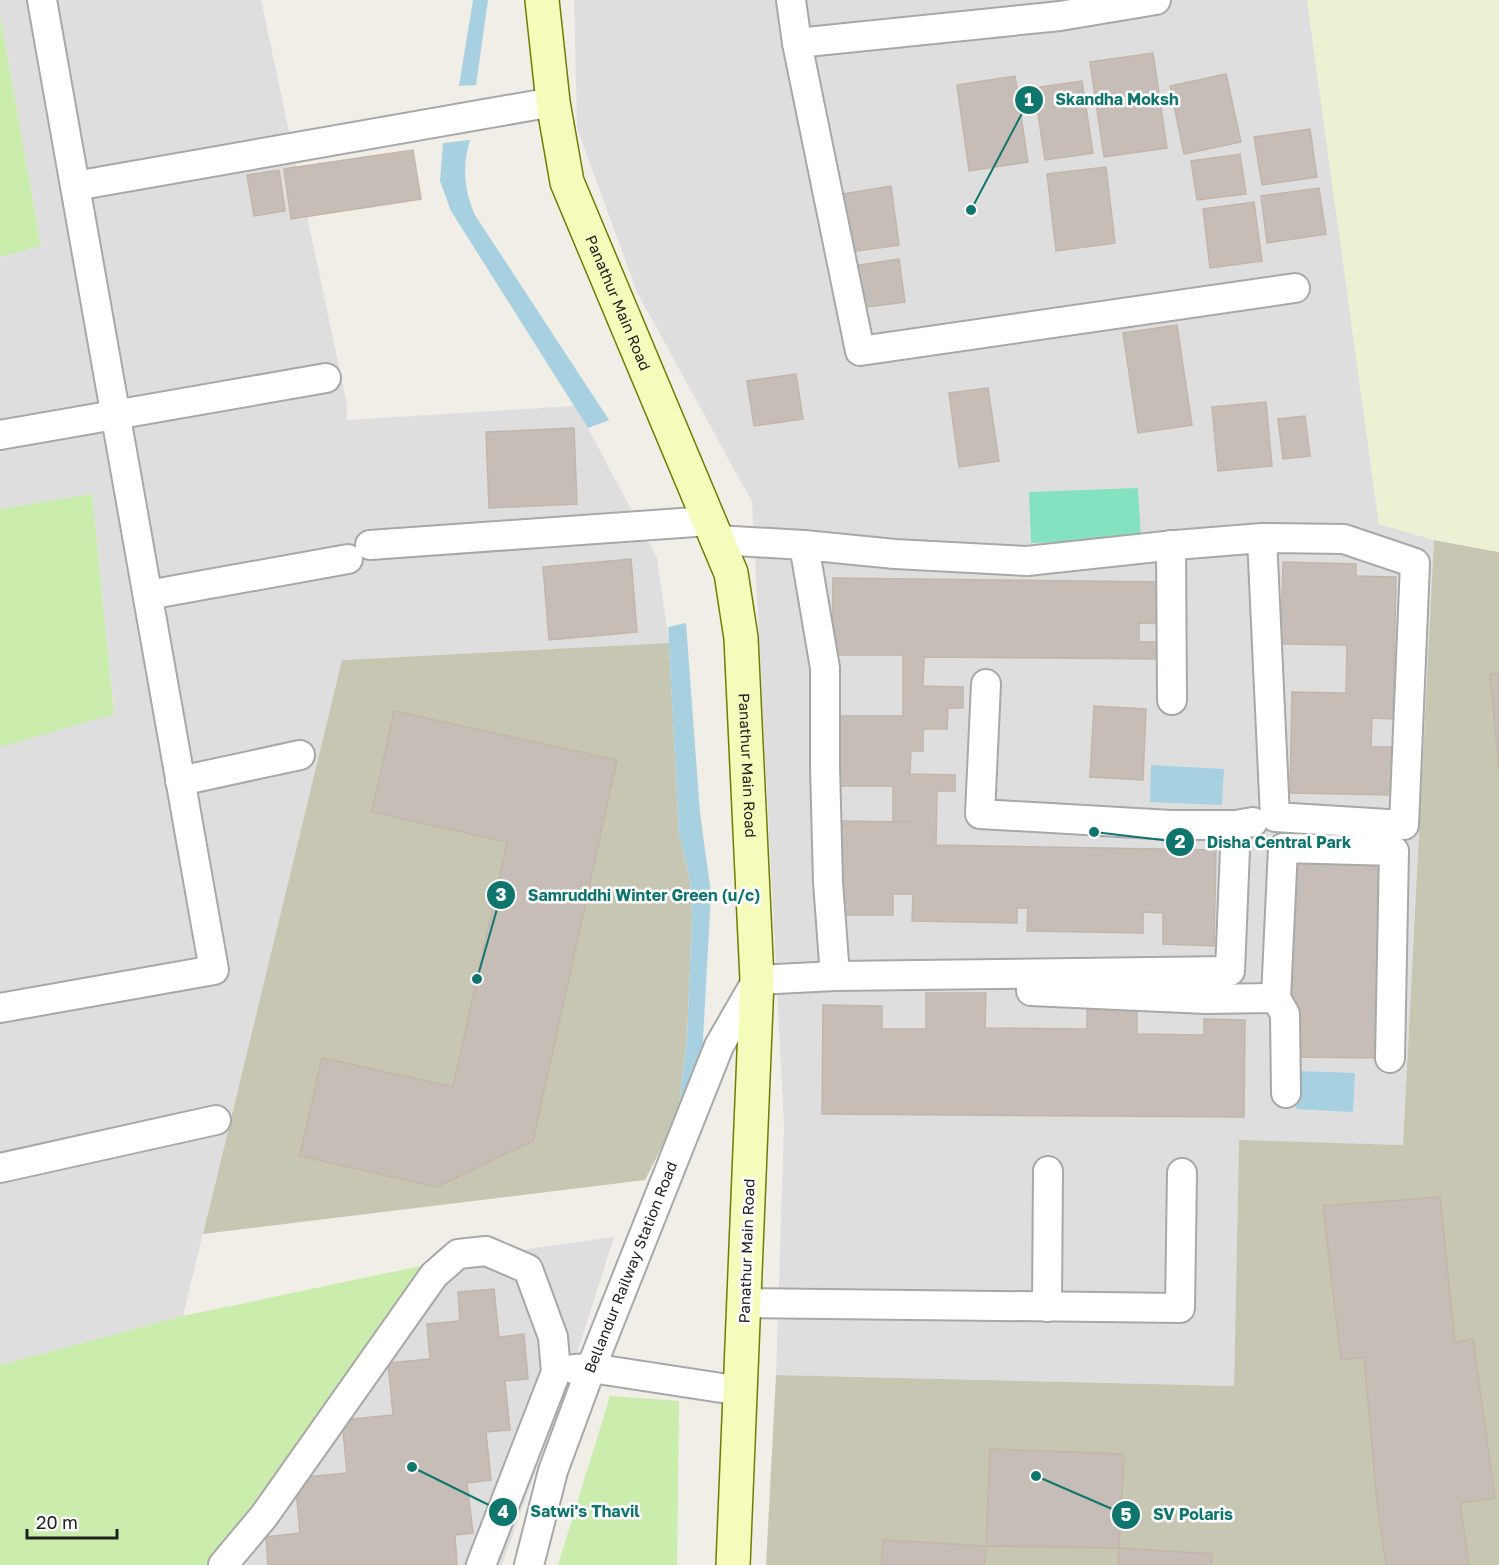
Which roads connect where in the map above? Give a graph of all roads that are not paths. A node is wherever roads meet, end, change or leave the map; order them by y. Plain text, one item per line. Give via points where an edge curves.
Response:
1 (42, 0) edge
2 (542, 0) edge
3 (791, 0) edge
4 (1156, 0) edge
5 (797, 43) junction
6 (553, 102) junction
7 (75, 186) junction
8 (1294, 288) dead end
9 (326, 378) dead end
10 (116, 415) junction
11 (0, 435) edge
12 (713, 530) junction
13 (1262, 537) junction
14 (804, 545) junction
15 (1171, 545) junction
16 (147, 595) junction
17 (986, 684) dead end
18 (1172, 700) dead end
19 (300, 755) dead end
20 (180, 781) junction
21 (1275, 817) junction
22 (1236, 825) junction
23 (835, 976) junction
24 (757, 988) junction
25 (1276, 998) junction
26 (0, 1008) edge
27 (1390, 1058) dead end
28 (1286, 1093) dead end
29 (216, 1120) dead end
30 (0, 1168) edge
31 (1048, 1171) dead end
32 (1182, 1173) dead end
33 (745, 1303) junction
34 (1047, 1307) junction
35 (591, 1368) junction
36 (556, 1372) junction
37 (741, 1391) junction
38 (223, 1565) edge
39 (481, 1565) edge
40 (529, 1565) edge
41 (733, 1565) edge

1 - 7 street
2 - 6 street, Panathur Main Road
3 - 5 street
4 - 5 street via 1060,16
5 - 8 street via 860,351
6 - 7 street
6 - 12 street, Panathur Main Road via 567,182
7 - 10 street
9 - 10 street
10 - 11 street
10 - 16 street
12 - 14 street
12 - 16 street via 359,552
12 - 24 street, Panathur Main Road via 731,573 741,638
13 - 15 street
13 - 21 street
13 - 21 street via 1344,539 1415,563 1404,825
14 - 15 street via 1027,561
14 - 23 street via 825,668 828,882
15 - 18 street
16 - 20 street
17 - 22 street via 980,814
19 - 20 street
20 - 26 street via 214,970
21 - 22 street
22 - 23 street via 1230,971
23 - 24 street
24 - 25 street via 967,988 1206,999
24 - 33 street, Panathur Main Road
24 - 35 street, Bellandur Railway Station Road via 719,1046
25 - 27 street via 1283,848 1394,851
25 - 28 street via 1285,1014
29 - 30 street
31 - 34 street
32 - 34 street via 1180,1308
33 - 34 street
33 - 37 street, Panathur Main Road
35 - 36 street
35 - 37 street
35 - 40 street, Bellandur Railway Station Road via 553,1471
36 - 38 street via 553,1337 528,1269 486,1251 458,1254 434,1275 264,1516
36 - 39 street
37 - 41 street, Panathur Main Road

